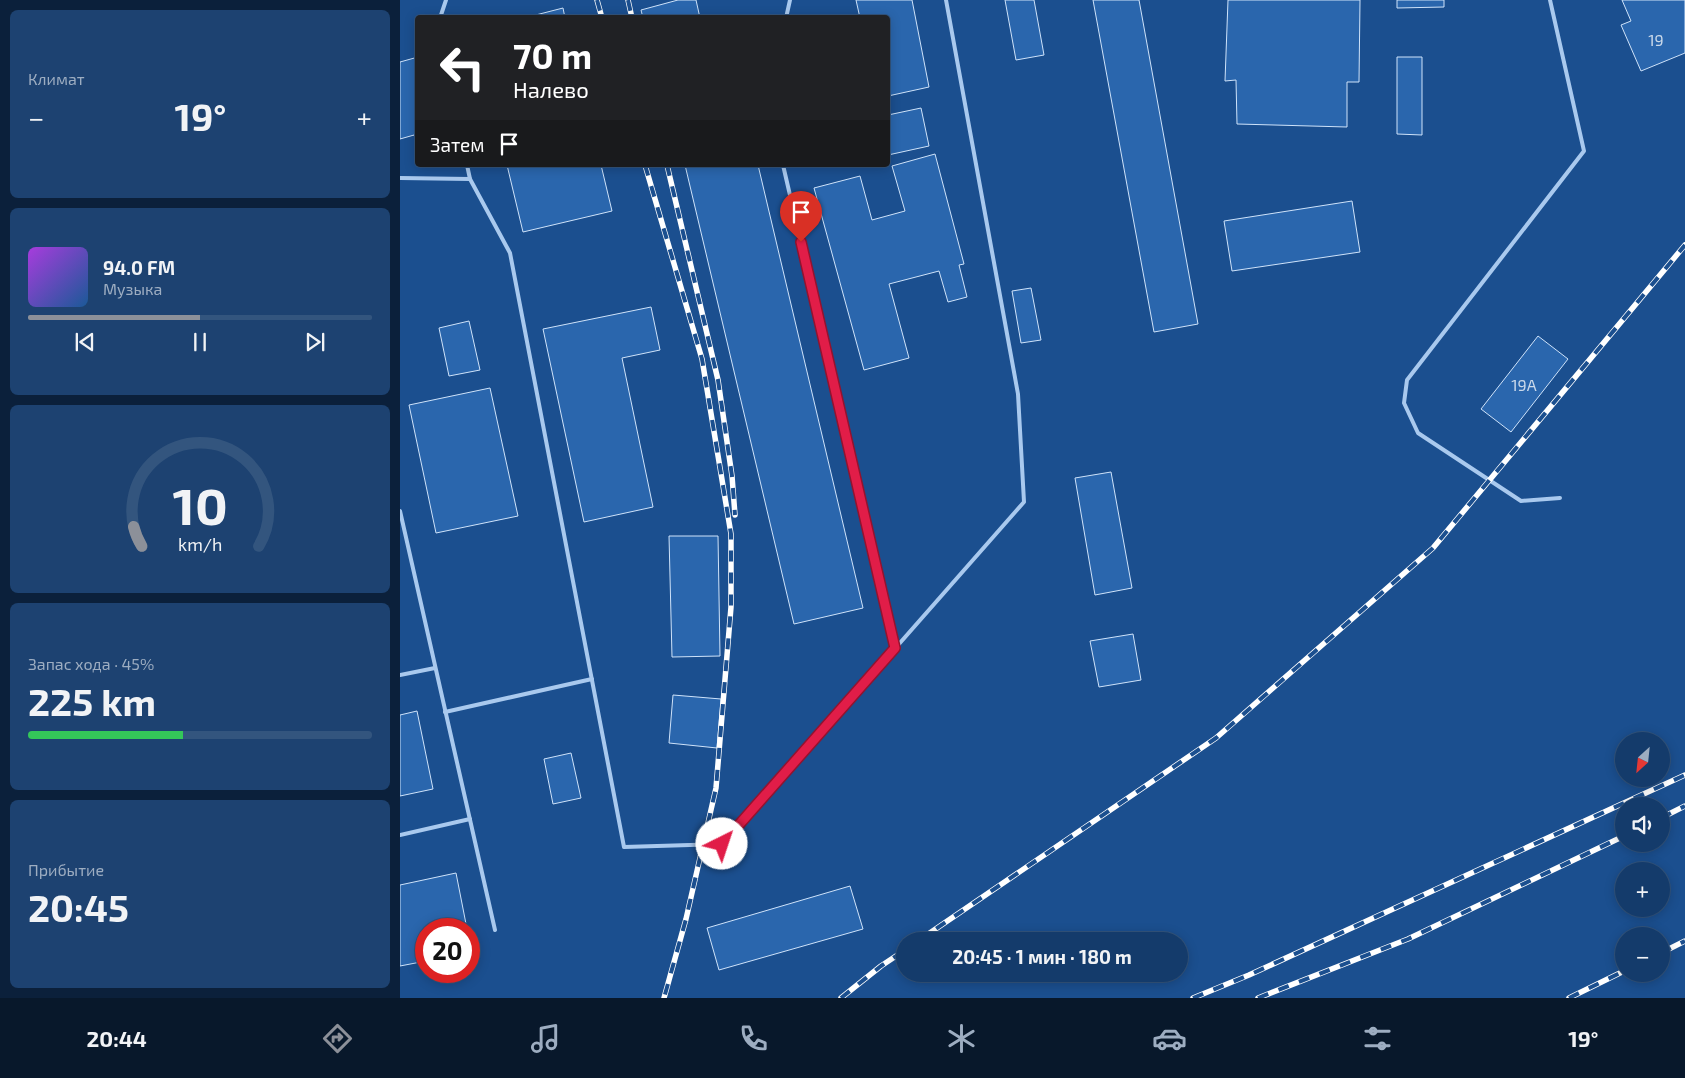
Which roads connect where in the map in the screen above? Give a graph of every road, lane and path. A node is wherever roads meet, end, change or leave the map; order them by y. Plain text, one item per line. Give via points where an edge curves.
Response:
1 (446, 0) edge
2 (790, 0) edge
3 (946, 0) edge
4 (1550, 0) edge
5 (441, 15) edge
6 (787, 15) edge
7 (467, 167) edge
8 (784, 167) edge
9 (400, 178) edge
10 (470, 179) junction
11 (1560, 498) dead end
12 (400, 511) edge
13 (401, 520) edge
14 (895, 648) junction
15 (436, 668) junction
16 (400, 675) edge
17 (592, 679) junction
18 (446, 712) junction
19 (470, 819) junction
20 (400, 834) edge
21 (495, 930) dead end

1 - 5 lane
2 - 6 lane
3 - 14 lane via 1018,394 1024,502
4 - 11 lane via 1584,152 1407,380 1404,403 1418,433 1521,501
7 - 10 lane
8 - 14 lane
9 - 10 lane
10 - 17 lane via 510,253
12 - 13 lane
13 - 15 lane
14 - 17 lane via 722,844 624,847
15 - 16 lane
15 - 18 lane
17 - 18 lane
18 - 19 lane
19 - 20 lane
19 - 21 lane

